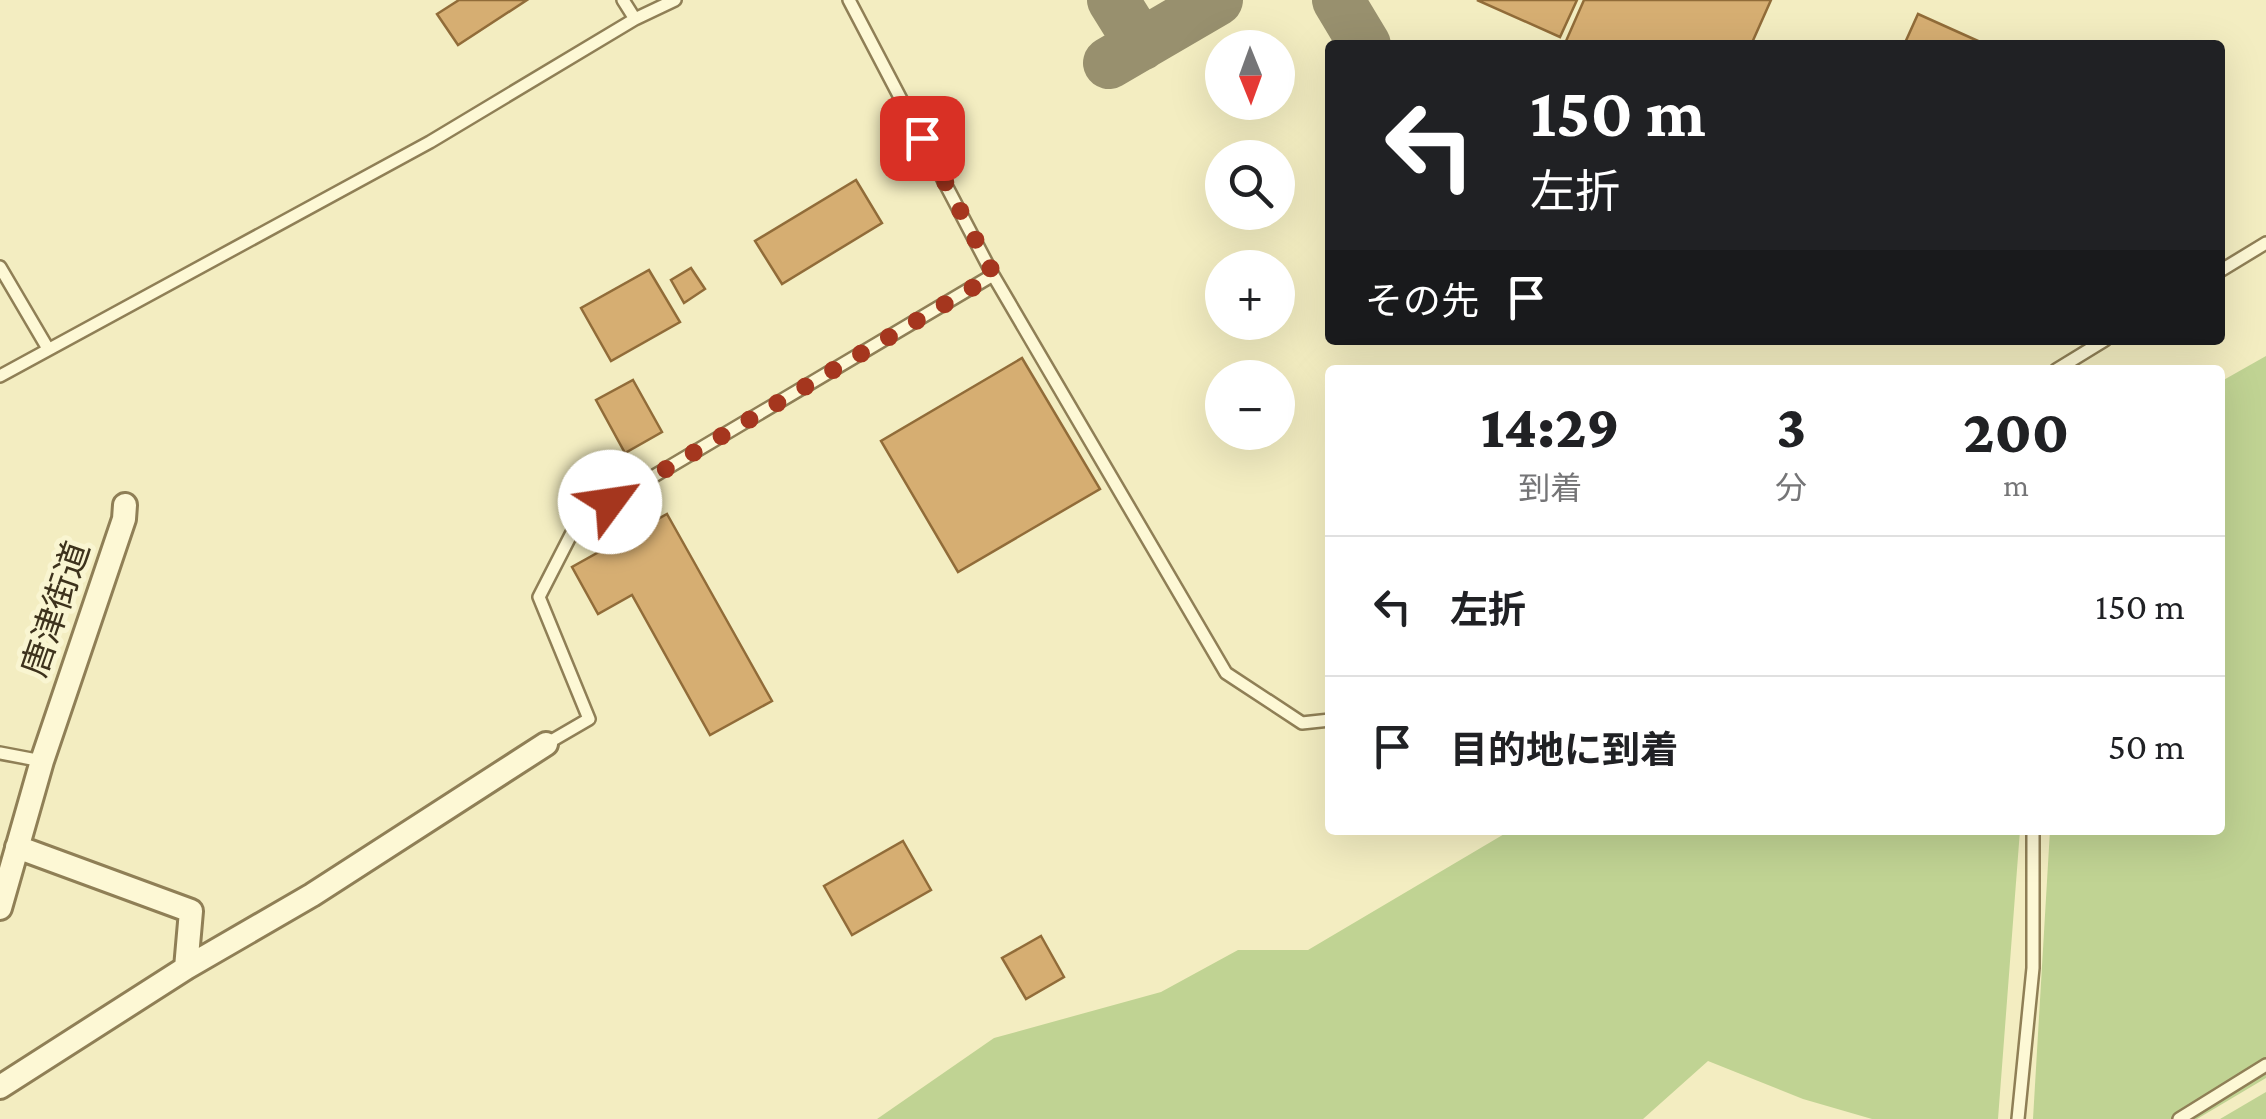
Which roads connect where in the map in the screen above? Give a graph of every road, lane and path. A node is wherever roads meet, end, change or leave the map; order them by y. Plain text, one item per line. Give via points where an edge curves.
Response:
1 (623, 0) edge
2 (675, 0) edge
3 (850, 0) edge
4 (635, 19) junction
5 (2266, 243) edge
6 (0, 266) edge
7 (2225, 267) edge
8 (994, 275) junction
9 (2098, 345) edge
10 (47, 347) junction
11 (2064, 365) edge
12 (0, 376) edge
13 (124, 505) dead end
14 (1325, 721) edge
15 (546, 744) joint
16 (0, 753) edge
17 (42, 761) junction
18 (2033, 835) edge
19 (17, 847) junction
20 (0, 908) edge
21 (186, 968) junction
22 (2266, 1066) edge
23 (0, 1086) edge
24 (2018, 1119) edge
25 (2179, 1119) edge

1 - 4 lane
2 - 4 lane
3 - 8 lane
4 - 10 lane via 430,142
5 - 7 lane
6 - 10 lane
8 - 14 lane via 1226,672 1302,723
8 - 15 lane via 578,521 540,598 589,718
9 - 11 lane
10 - 12 lane
13 - 17 street, 唐津街道
15 - 21 street
16 - 17 lane
17 - 19 street, 唐津街道
18 - 24 lane via 2032,968
19 - 20 street, 唐津街道
19 - 21 street via 191,911
21 - 23 street
22 - 25 lane

